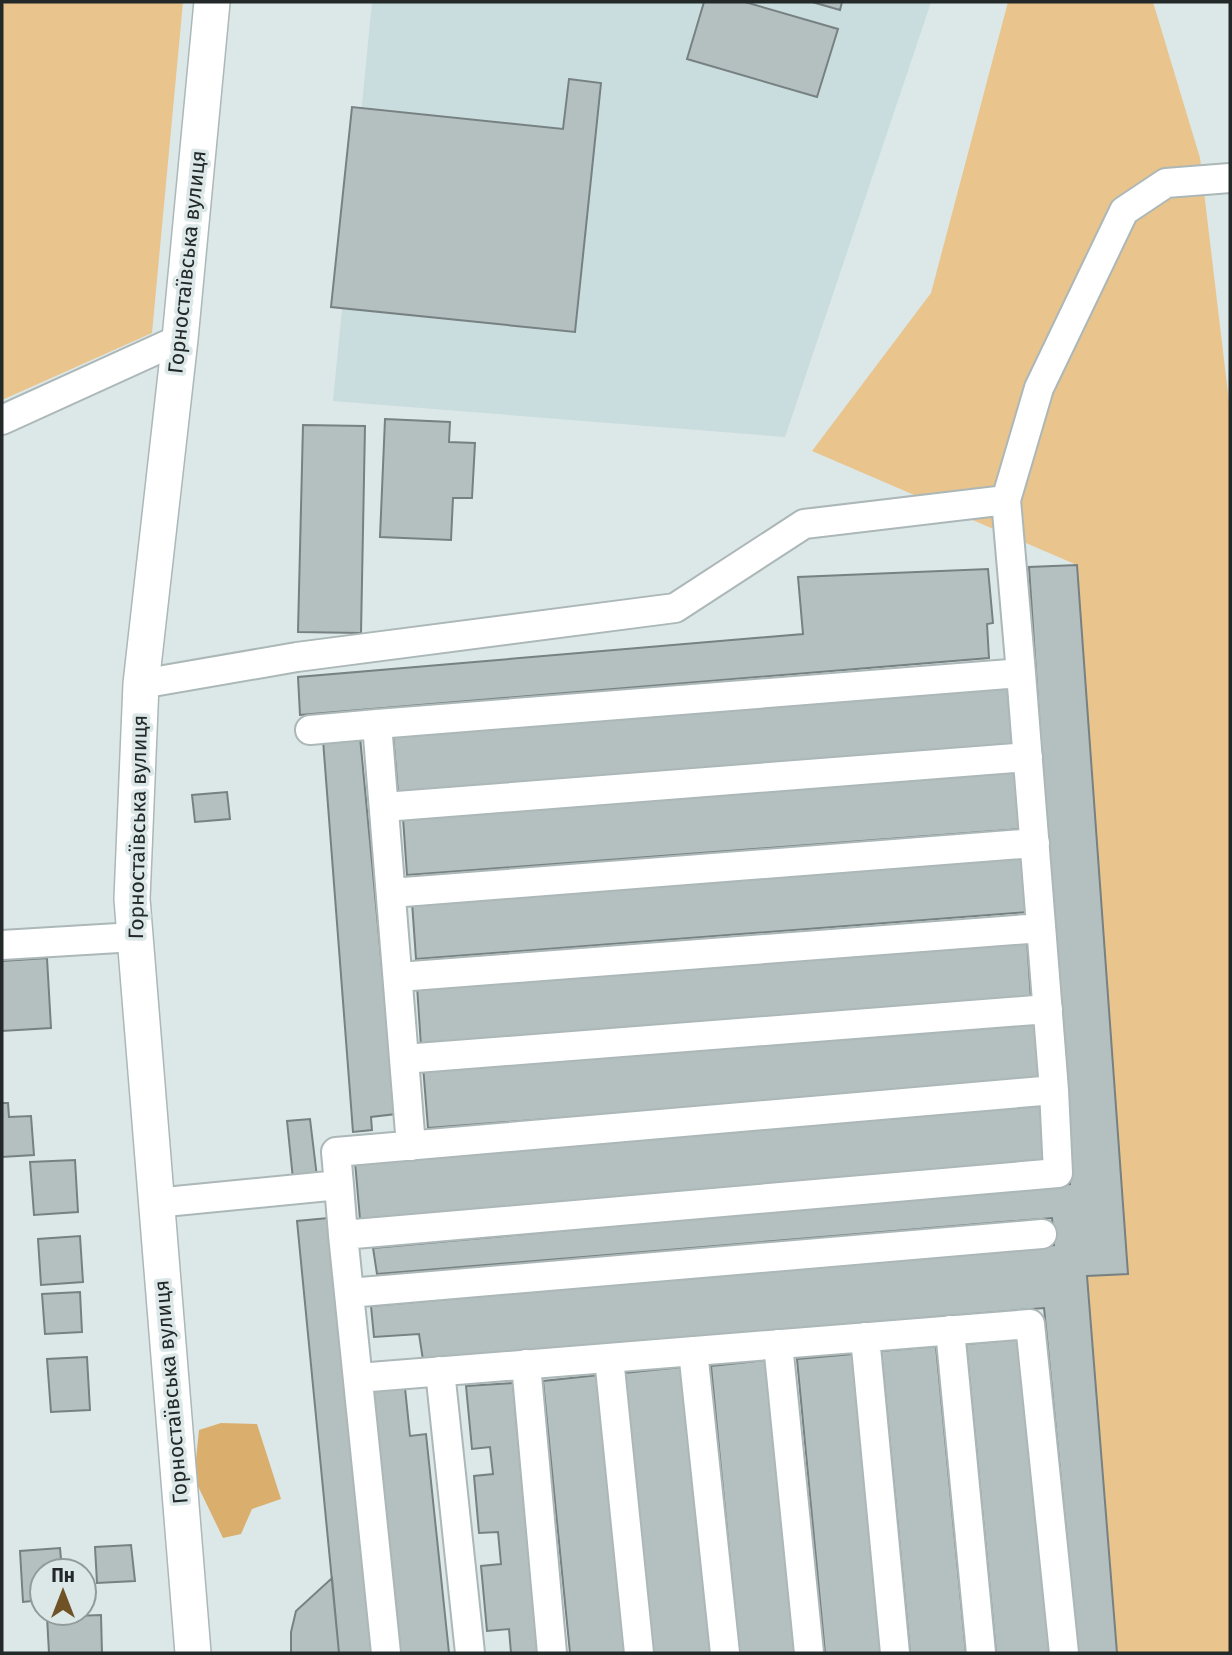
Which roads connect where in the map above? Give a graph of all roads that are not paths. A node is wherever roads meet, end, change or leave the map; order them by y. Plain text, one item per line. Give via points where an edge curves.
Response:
1 (212, 2) edge
2 (1230, 178) edge
3 (180, 339) junction
4 (2, 420) edge
5 (1006, 500) junction
6 (1021, 673) junction
7 (141, 684) junction
8 (377, 724) junction
9 (310, 730) dead end
10 (1028, 757) junction
11 (384, 807) junction
12 (1035, 843) junction
13 (391, 893) junction
14 (1041, 928) junction
15 (135, 937) junction
16 (2, 945) edge
17 (398, 977) junction
18 (1048, 1009) junction
19 (404, 1059) junction
20 (1054, 1090) junction
21 (411, 1146) junction
22 (339, 1185) junction
23 (155, 1203) junction
24 (1042, 1234) dead end
25 (343, 1235) junction
26 (349, 1293) junction
27 (950, 1330) junction
28 (865, 1337) junction
29 (778, 1344) junction
30 (693, 1351) junction
31 (609, 1357) junction
32 (526, 1364) junction
33 (440, 1371) junction
34 (358, 1378) junction
35 (193, 1653) edge
36 (386, 1653) edge
37 (470, 1653) edge
38 (552, 1653) edge
39 (639, 1653) edge
40 (724, 1653) edge
41 (809, 1653) edge
42 (895, 1653) edge
43 (981, 1653) edge
44 (1064, 1653) edge

1 - 3 main road, Горностаївська вулиця
2 - 5 street via 1166,183 1124,211 1039,388
3 - 4 street
3 - 7 main road, Горностаївська вулиця
5 - 6 street
5 - 7 street via 804,524 675,608 297,657
6 - 8 street
6 - 10 street
7 - 15 main road, Горностаївська вулиця via 132,899
8 - 9 street
8 - 11 street
10 - 11 street
10 - 12 street
11 - 13 street
12 - 13 street
12 - 14 street
13 - 17 street
14 - 17 street
14 - 18 street
15 - 16 street
15 - 23 main road, Горностаївська вулиця
17 - 19 street
18 - 19 street
18 - 20 street
19 - 21 street
20 - 21 street
20 - 25 street via 1058,1173
21 - 22 street via 336,1152
22 - 23 street
22 - 25 street
23 - 35 main road, Горностаївська вулиця
24 - 26 street
25 - 26 street
26 - 34 street
27 - 28 street
27 - 43 street
27 - 44 street via 1030,1324
28 - 29 street
28 - 42 street
29 - 30 street
29 - 41 street
30 - 31 street
30 - 40 street
31 - 32 street
31 - 39 street
32 - 33 street
32 - 38 street
33 - 34 street
33 - 37 street
34 - 36 street

